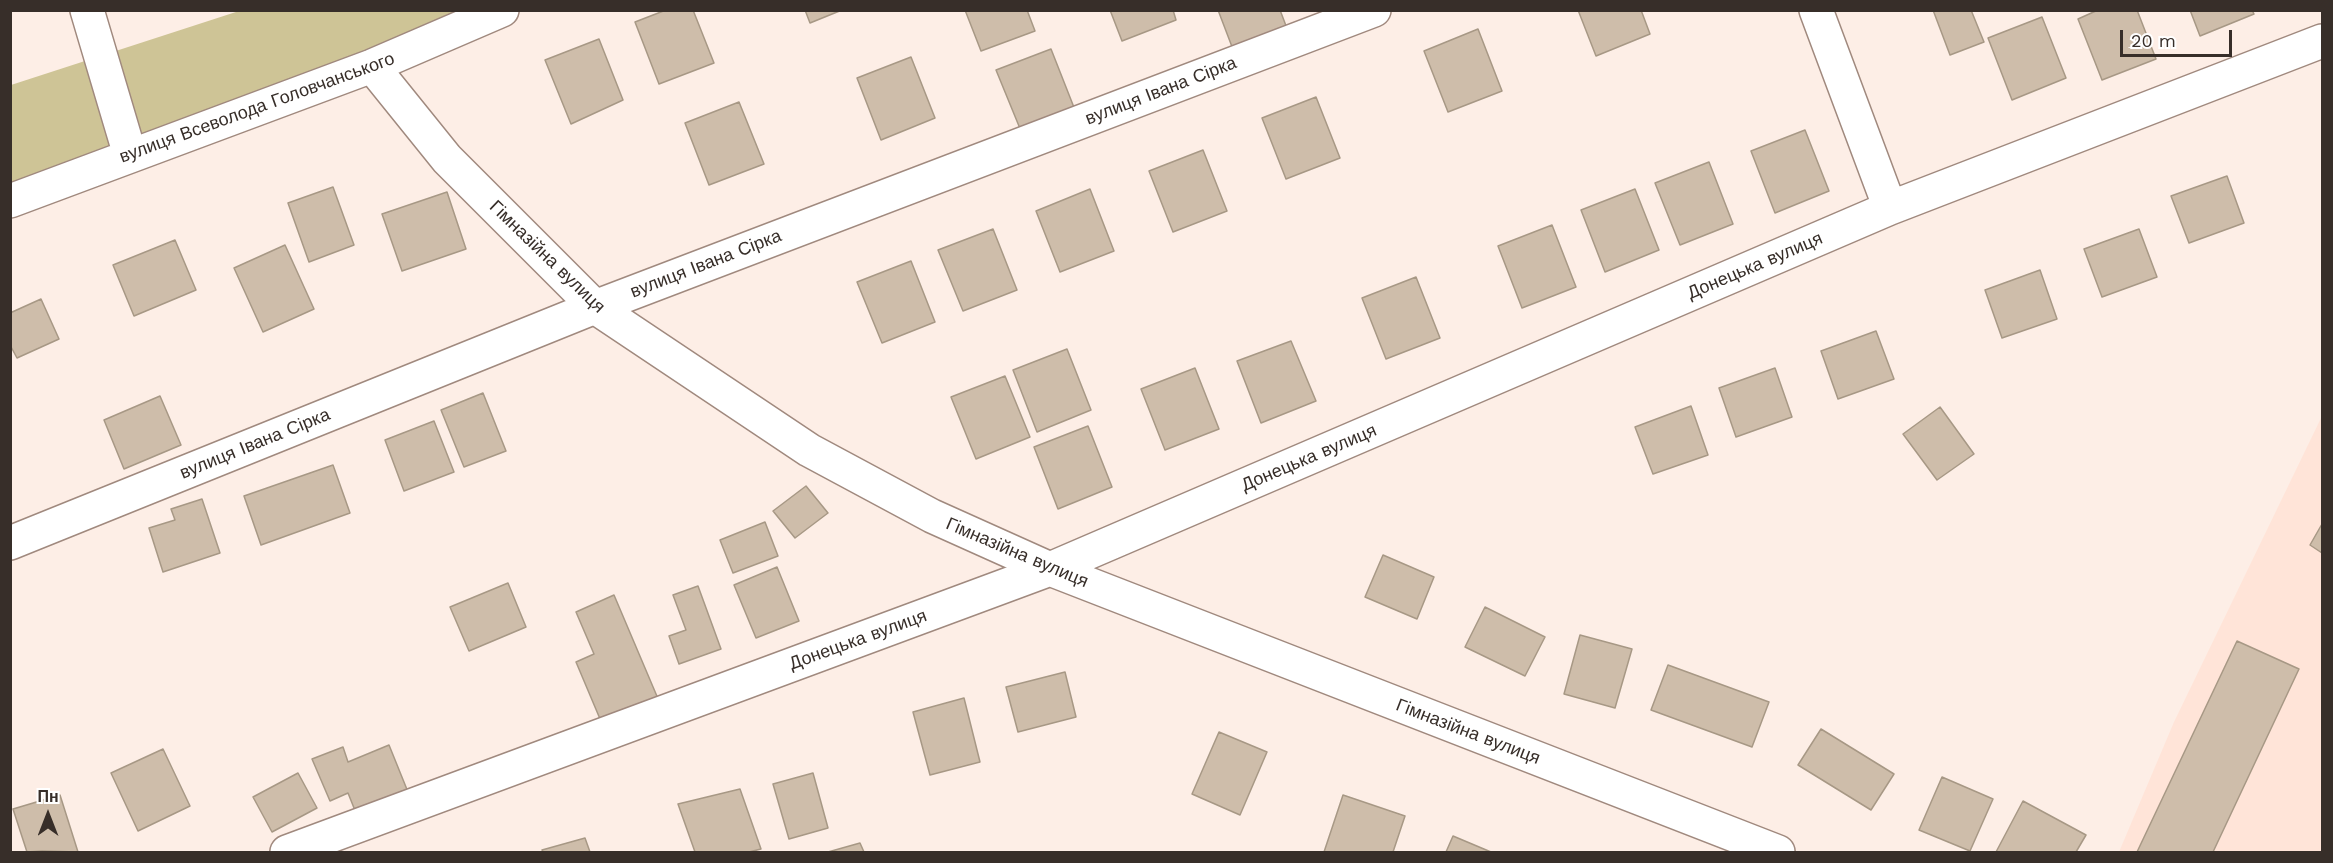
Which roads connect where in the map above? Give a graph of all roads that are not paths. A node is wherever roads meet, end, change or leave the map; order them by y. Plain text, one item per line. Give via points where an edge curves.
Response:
1 (87, 10) edge
2 (502, 10) edge
3 (1374, 10) edge
4 (1816, 10) edge
5 (2322, 41) edge
6 (372, 66) junction
7 (130, 155) junction
8 (10, 201) edge
9 (1890, 208) junction
10 (595, 307) junction
11 (10, 543) edge
12 (1050, 569) junction
13 (1740, 838) junction
14 (286, 852) edge
15 (1708, 852) edge
16 (1778, 852) edge

1 - 7 street
2 - 6 street, вулиця Всеволода Головчанського
3 - 10 street, вулиця Івана Сірка
4 - 9 street
5 - 9 street, Донецька вулиця
6 - 7 street, вулиця Всеволода Головчанського
6 - 10 street, Гімназійна вулиця via 447,159
7 - 8 street, вулиця Всеволода Головчанського
9 - 12 street, Донецька вулиця
10 - 11 street, вулиця Івана Сірка
10 - 12 street, Гімназійна вулиця via 809,450 932,516
12 - 13 street, Гімназійна вулиця
12 - 14 street, Донецька вулиця
13 - 15 street
13 - 16 street, Гімназійна вулиця

